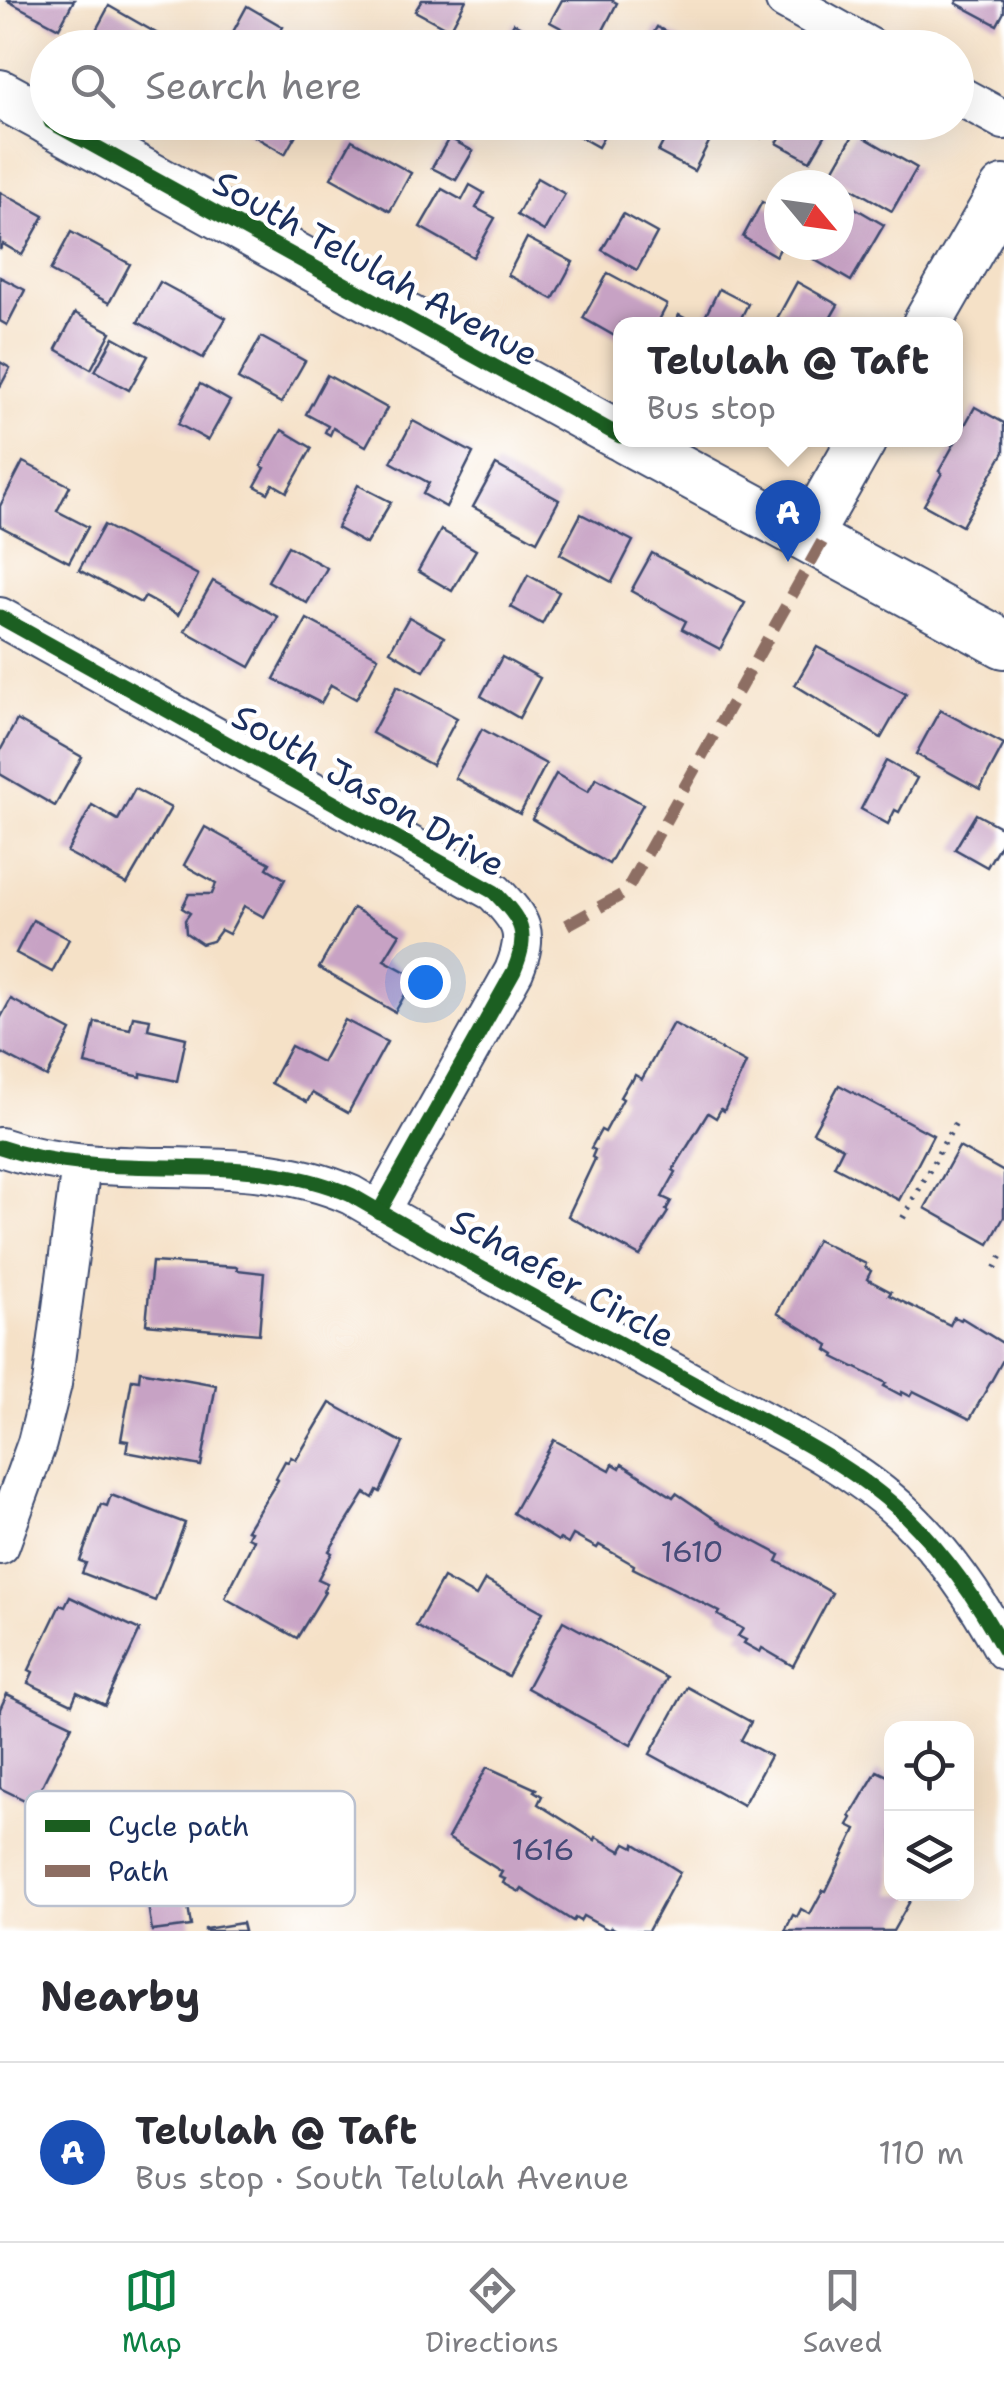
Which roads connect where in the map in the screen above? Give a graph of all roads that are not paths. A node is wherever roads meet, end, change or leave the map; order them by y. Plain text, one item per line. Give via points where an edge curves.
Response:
1 (785, 0) edge
2 (839, 30) edge
3 (0, 94) edge
4 (974, 104) edge
5 (30, 111) edge
6 (1004, 120) edge
7 (82, 140) edge
8 (1004, 190) edge
9 (932, 317) edge
10 (613, 432) edge
11 (641, 447) edge
12 (858, 447) edge
13 (808, 535) junction
14 (0, 618) edge
15 (1004, 644) edge
16 (0, 1147) edge
17 (81, 1165) junction
18 (379, 1212) junction
19 (0, 1545) edge
20 (1004, 1650) edge

1 - 2 street
3 - 5 street, South Telulah Avenue
4 - 6 street
7 - 10 street, South Telulah Avenue
8 - 9 street
11 - 13 street, South Telulah Avenue
12 - 13 street
13 - 15 street, South Telulah Avenue
14 - 18 street, South Jason Drive via 494,892 515,914 524,932 514,971
16 - 17 street, Schaefer Circle
17 - 18 street, Schaefer Circle via 286,1174 322,1182
17 - 19 street via 52,1384
18 - 20 street, Schaefer Circle via 786,1434 867,1486 935,1547

